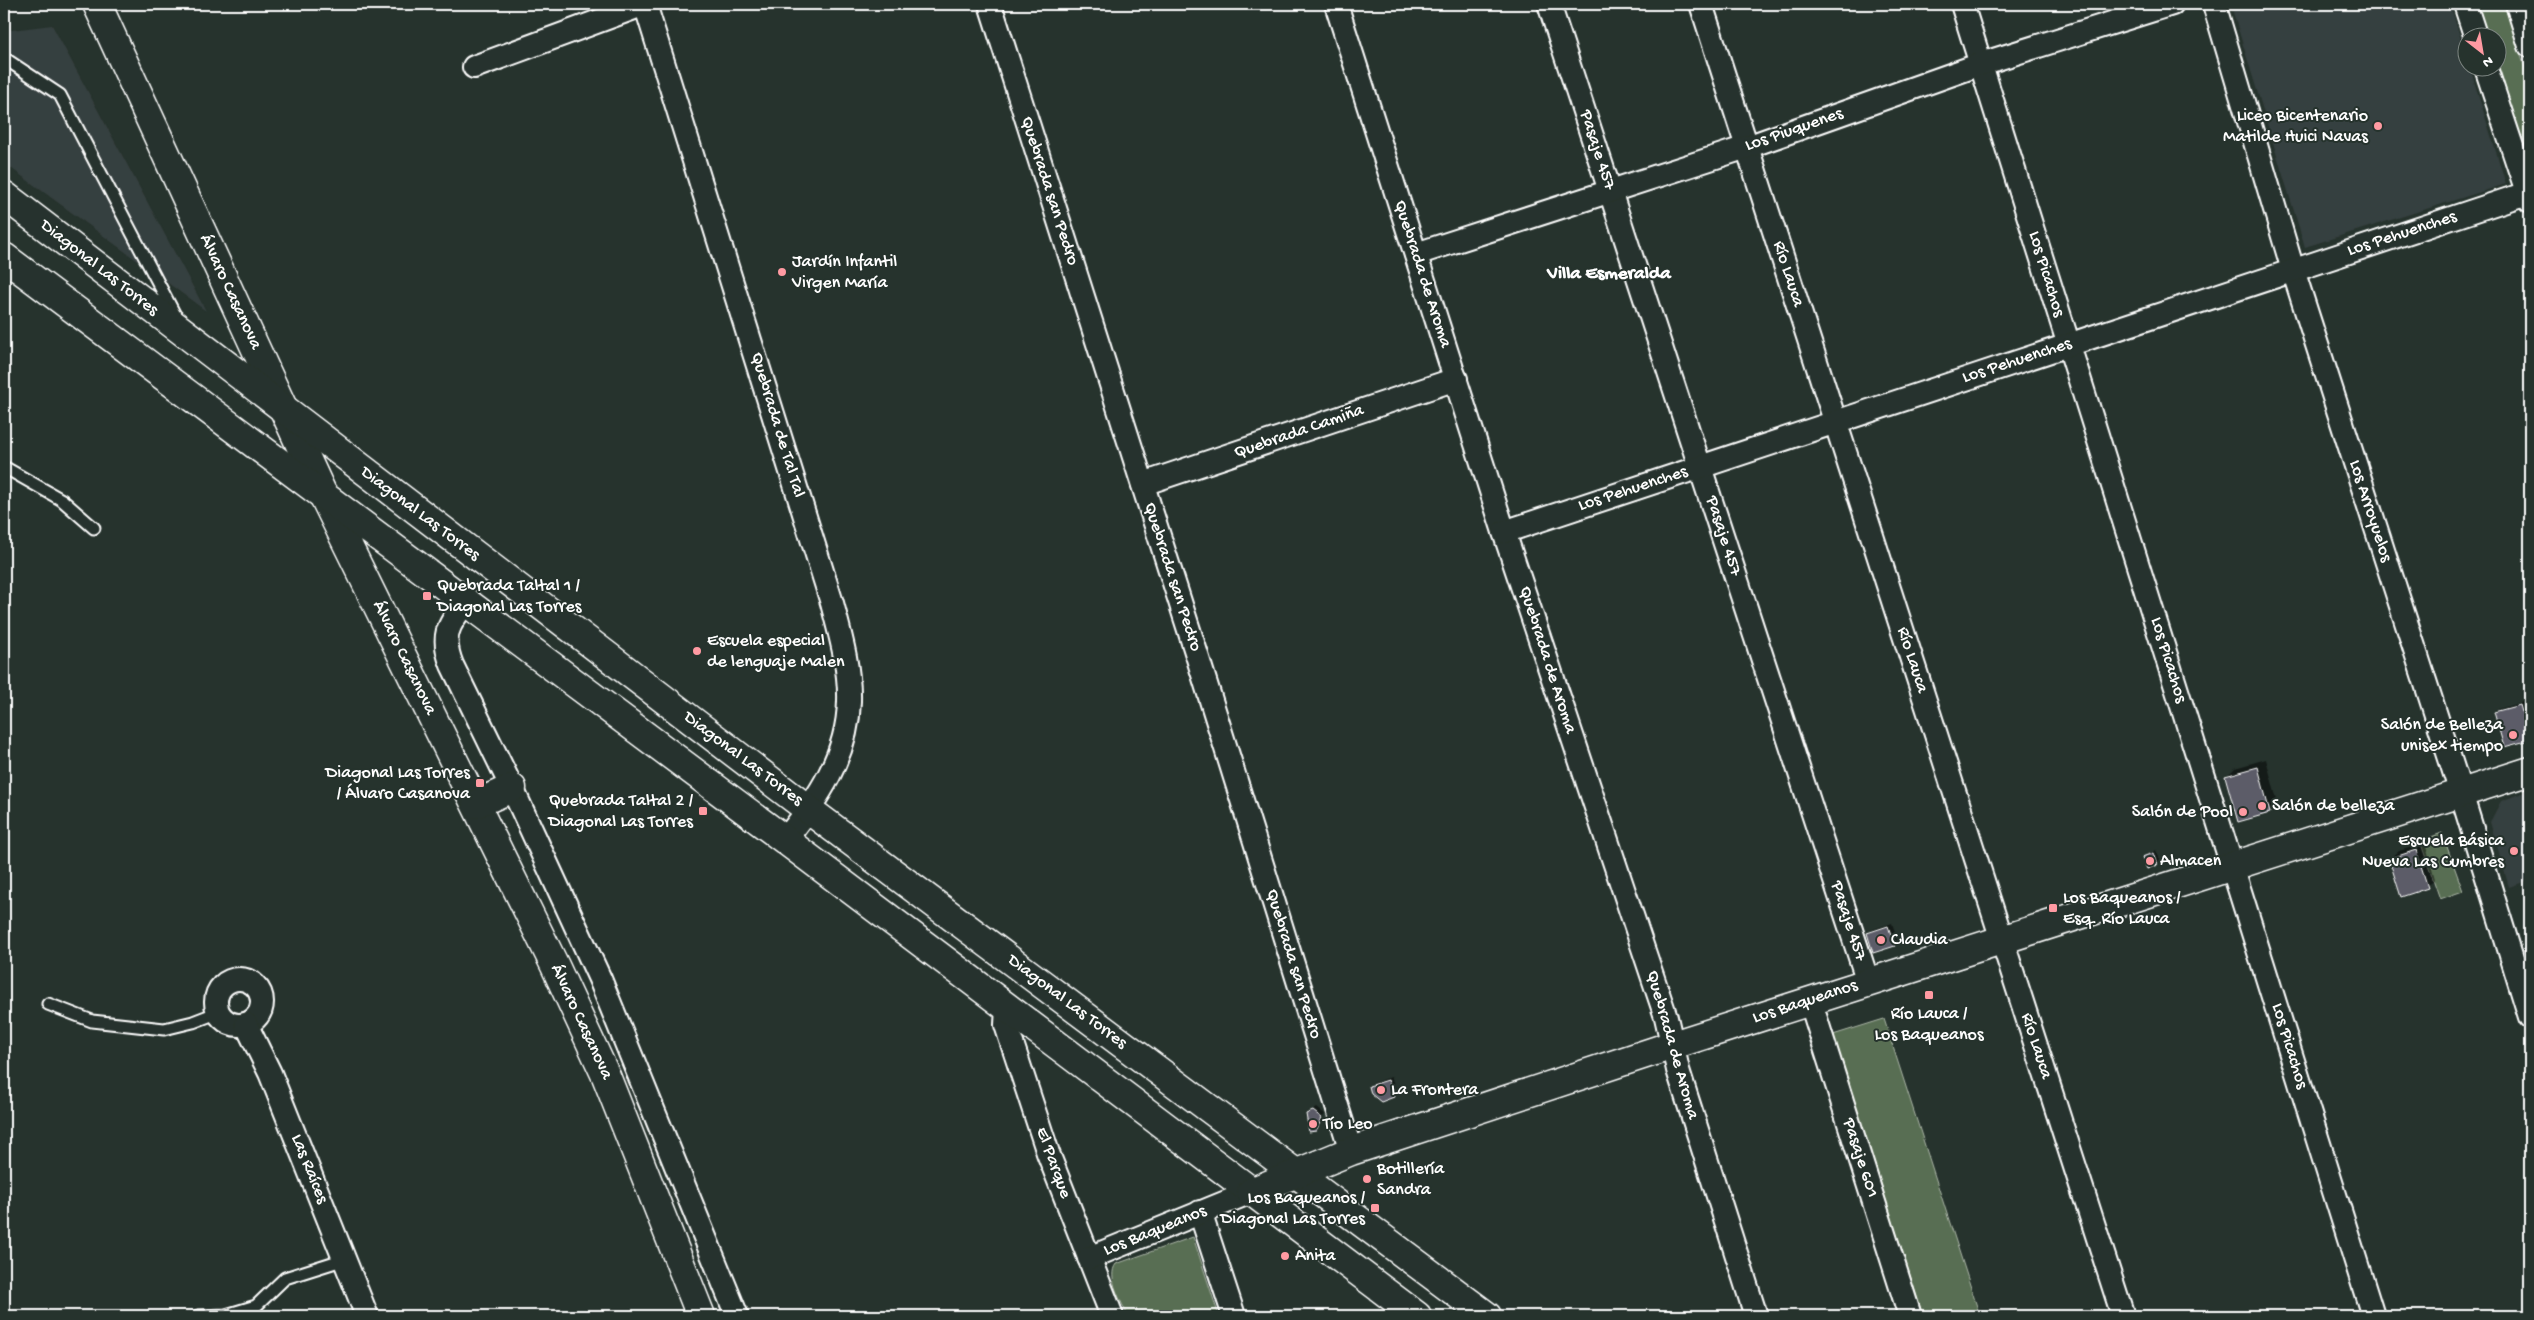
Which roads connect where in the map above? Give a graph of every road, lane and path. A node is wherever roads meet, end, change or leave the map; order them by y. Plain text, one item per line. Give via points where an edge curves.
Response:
1 (97, 4) edge
2 (645, 4) edge
3 (990, 4) edge
4 (1336, 4) edge
5 (1549, 4) edge
6 (1701, 4) edge
7 (1962, 4) edge
8 (2172, 4) edge
9 (2214, 4) edge
10 (2465, 4) edge
11 (2517, 4) edge
12 (2473, 28) edge
13 (2530, 46) edge
14 (4, 58) edge
15 (1981, 64) junction
16 (474, 68) dead end
17 (2489, 78) edge
18 (1747, 147) junction
19 (1610, 191) junction
20 (4, 195) edge
21 (2529, 195) edge
22 (1416, 254) junction
23 (4, 257) edge
24 (2293, 270) junction
25 (185, 334) junction
26 (2069, 344) junction
27 (1456, 379) junction
28 (287, 413) junction
29 (1835, 422) junction
30 (4, 467) edge
31 (1700, 467) junction
32 (1142, 484) junction
33 (325, 499) junction
34 (94, 528) dead end
35 (1504, 532) junction
36 (466, 603) junction
37 (2530, 771) edge
38 (512, 788) junction
39 (2461, 793) junction
40 (476, 804) junction
41 (809, 810) junction
42 (785, 840) junction
43 (2232, 866) junction
44 (2002, 939) junction
45 (1868, 982) junction
46 (1810, 1000) junction
47 (48, 1004) dead end
48 (1007, 1007) junction
49 (219, 1012) junction
50 (2530, 1016) edge
51 (246, 1024) junction
52 (1673, 1045) junction
53 (1351, 1151) junction
54 (1296, 1173) junction
55 (1251, 1192) junction
56 (1200, 1212) junction
57 (1089, 1258) junction
58 (346, 1259) junction
59 (198, 1316) edge
60 (367, 1316) edge
61 (701, 1316) edge
62 (736, 1316) edge
63 (1112, 1316) edge
64 (1234, 1316) edge
65 (1417, 1316) edge
66 (1487, 1316) edge
67 (1756, 1316) edge
68 (1910, 1316) edge
69 (2123, 1316) edge
70 (2373, 1316) edge

1 - 28 main road, Álvaro Casanova
2 - 16 street
2 - 41 street, Quebrada de Tal Tal via 829,594 844,652 849,700 844,738 832,771
3 - 32 street, Quebrada san Pedro
4 - 22 street, Quebrada de Aroma
5 - 19 street, Pasaje 457
6 - 18 street, Río Lauca
7 - 15 street, Los Picachos
8 - 15 street, Los Piuquenes
9 - 24 street, Los Arroyuelos
10 - 12 street
11 - 13 street
14 - 25 lane via 60,95
15 - 18 street, Los Piuquenes
15 - 26 street, Los Picachos
17 - 21 street
18 - 19 street, Los Piuquenes
18 - 29 street, Río Lauca
19 - 22 street, Los Piuquenes
19 - 31 street, Pasaje 457
20 - 25 main road, Diagonal Las Torres
21 - 24 street, Los Pehuenches
22 - 27 street, Quebrada de Aroma
23 - 33 main road
24 - 26 street, Los Pehuenches
24 - 39 street, Los Arroyuelos
25 - 28 main road, Diagonal Las Torres
26 - 29 street, Los Pehuenches
26 - 43 street, Los Picachos
27 - 32 street, Quebrada Camiña
27 - 35 street, Quebrada de Aroma
28 - 33 main road, Álvaro Casanova
28 - 41 main road, Diagonal Las Torres
29 - 31 street, Los Pehuenches
29 - 44 street, Río Lauca
30 - 34 lane via 62,500
31 - 35 street, Los Pehuenches
31 - 45 street, Pasaje 457
32 - 53 street, Quebrada san Pedro
33 - 36 main road
33 - 40 main road, Álvaro Casanova
35 - 52 street, Quebrada de Aroma
36 - 38 street, Álvaro Casanova via 447,630 445,647
36 - 42 main road
37 - 39 main road, Los Baqueanos
38 - 40 main road
38 - 62 street, Álvaro Casanova via 600,979
39 - 43 main road, Los Baqueanos
39 - 50 street, Los Arroyuelos
40 - 61 main road, Álvaro Casanova via 606,1076
41 - 42 street, Quebrada de Tal Tal
41 - 54 main road, Diagonal Las Torres
42 - 48 main road
43 - 44 main road, Los Baqueanos
43 - 70 street, Los Picachos
44 - 45 main road, Los Baqueanos
44 - 69 street, Río Lauca
45 - 46 main road, Los Baqueanos
46 - 52 main road, Los Baqueanos
46 - 68 street, Pasaje 601
47 - 49 lane via 92,1021 164,1029
48 - 55 main road
48 - 57 street, El Parque via 1006,1025 1048,1153
49 - 51 street via 230,1023
49 - 51 street via 217,995 221,988 227,982 244,979 258,989 262,1005 254,1020
51 - 58 street, Las Raíces via 270,1073
52 - 53 main road, Los Baqueanos
52 - 67 street, Quebrada de Aroma
53 - 54 main road, Los Baqueanos
54 - 55 main road, Los Baqueanos
54 - 66 main road, Diagonal Las Torres
55 - 56 street, Los Baqueanos
55 - 65 main road
56 - 57 street, Los Baqueanos
56 - 64 street
57 - 63 street, El Parque
58 - 59 lane via 285,1278 256,1306 226,1315
58 - 60 street, Las Raíces

